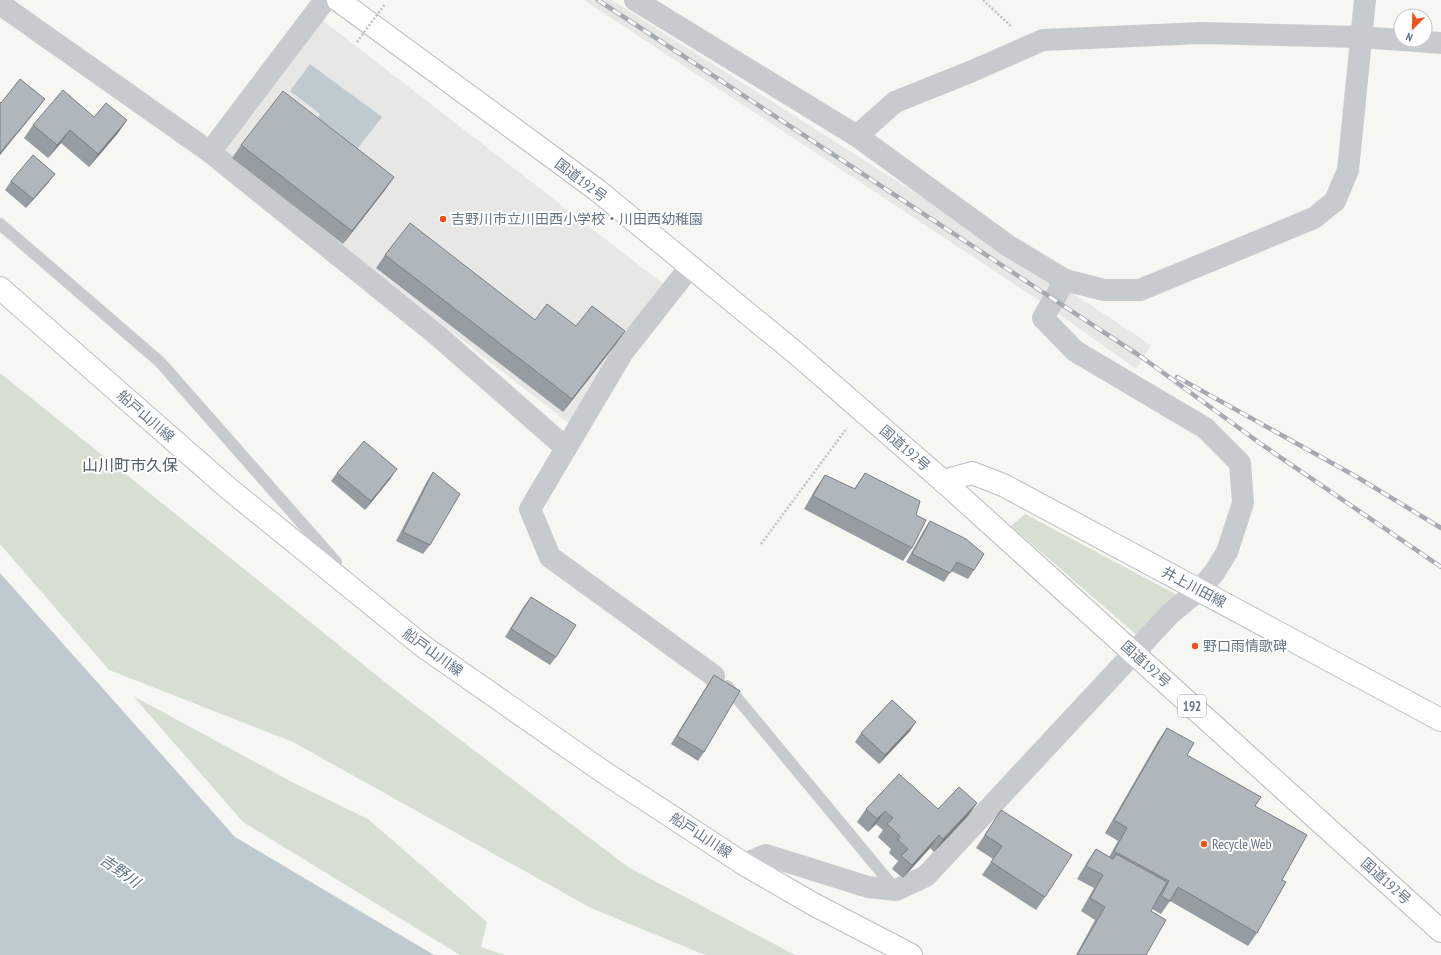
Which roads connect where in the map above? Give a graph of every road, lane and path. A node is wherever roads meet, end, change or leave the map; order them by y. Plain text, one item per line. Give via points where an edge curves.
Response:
1 (325, 0) edge
2 (338, 0) edge
3 (634, 0) edge
4 (983, 0) edge
5 (1364, 0) edge
6 (0, 4) edge
7 (385, 4) dead end
8 (1360, 37) junction
9 (1393, 39) edge
10 (357, 42) dead end
11 (1031, 46) junction
12 (857, 136) junction
13 (210, 152) junction
14 (0, 224) edge
15 (690, 266) junction
16 (1065, 280) junction
17 (0, 288) edge
18 (850, 424) dead end
19 (566, 448) junction
20 (943, 481) junction
21 (761, 544) dead end
22 (334, 574) junction
23 (1200, 590) junction
24 (1134, 654) junction
25 (714, 676) joint
26 (1441, 720) edge
27 (744, 864) junction
28 (896, 890) junction
29 (1441, 931) edge
30 (912, 955) edge

1 - 13 street
2 - 15 main road, 国道192号 / 192 via 596,190
3 - 12 street
4 - 11 path
5 - 8 street
6 - 13 street
7 - 10 path, bridge
8 - 9 street
8 - 11 street via 1201,33 1043,40
8 - 16 street via 1348,170 1335,202 1314,218 1140,290 1104,290
11 - 12 street via 895,102
12 - 16 street via 1007,245
13 - 19 street via 437,335
14 - 22 lane via 160,362 336,562
15 - 19 street via 623,352
15 - 20 main road, 国道192号 / 192 via 798,354
16 - 23 street via 1043,318 1076,351 1205,428 1240,463 1243,503 1227,552
17 - 22 main road, 船戸山川線 via 228,488
18 - 21 path
19 - 25 street via 530,509 550,557
20 - 23 main road, 井上川田線 via 972,473 1003,485
20 - 24 main road, 国道192号 / 192
22 - 27 main road, 船戸山川線 via 424,648
23 - 24 street via 1170,614
23 - 26 main road, 井上川田線
24 - 28 street via 926,876
24 - 29 main road, 国道192号 / 192
25 - 28 lane via 725,684
27 - 28 street via 766,855 868,887
27 - 30 main road, 船戸山川線 via 813,904

